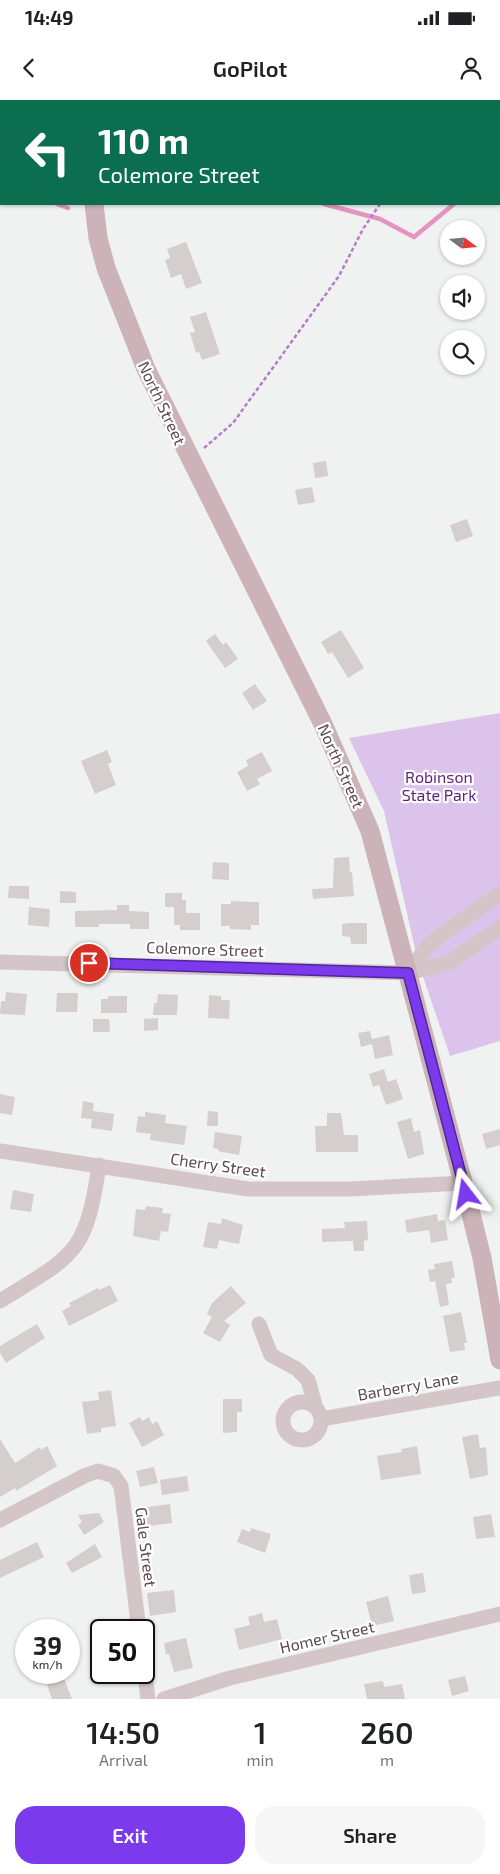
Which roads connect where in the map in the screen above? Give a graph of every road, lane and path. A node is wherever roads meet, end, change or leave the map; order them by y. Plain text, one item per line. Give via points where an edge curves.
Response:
1 (94, 205) edge
2 (379, 205) edge
3 (190, 460) junction
4 (500, 894) edge
5 (500, 928) edge
6 (0, 962) edge
7 (408, 973) junction
8 (0, 1151) edge
9 (99, 1165) junction
10 (463, 1183) junction
11 (0, 1301) edge
12 (259, 1324) dead end
13 (500, 1360) edge
14 (500, 1388) edge
15 (0, 1520) edge
16 (500, 1614) edge
17 (138, 1619) edge
18 (146, 1684) edge
19 (148, 1699) edge
20 (164, 1699) edge

1 - 3 main road, North Street via 98,238 112,289 151,382
2 - 3 path via 339,276 233,423
3 - 7 main road, North Street via 323,724 360,807 379,862
4 - 7 street via 432,942
5 - 7 street, Colemore Street via 450,962
6 - 7 street, Colemore Street
7 - 10 main road, North Street
8 - 9 street, Cherry Street
9 - 10 street, Cherry Street via 234,1188 266,1190
9 - 11 street via 90,1216 75,1249 55,1267
10 - 13 main road, North Street via 482,1258
12 - 14 street, Barberry Lane via 271,1355 297,1369 308,1380 319,1414
15 - 17 street, Gale Street via 84,1476 110,1473 121,1486
16 - 20 street, Homer Street via 230,1678
18 - 19 street

